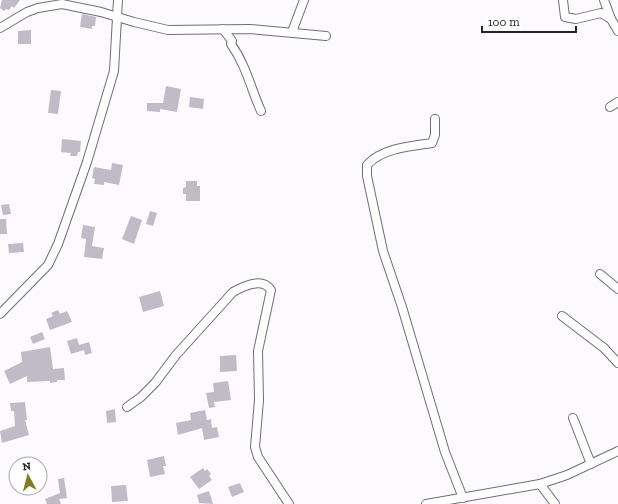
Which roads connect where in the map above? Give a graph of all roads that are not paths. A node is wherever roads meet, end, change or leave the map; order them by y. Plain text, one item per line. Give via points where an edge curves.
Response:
1 (118, 0) edge
2 (304, 0) edge
3 (563, 0) edge
4 (604, 0) edge
5 (117, 18) junction
6 (616, 24) edge
7 (0, 28) edge
8 (223, 29) junction
9 (292, 32) junction
10 (326, 36) dead end
11 (618, 102) edge
12 (610, 107) dead end
13 (261, 111) dead end
14 (435, 119) dead end
15 (600, 274) dead end
16 (618, 289) edge
17 (0, 314) edge
18 (562, 316) dead end
19 (618, 363) edge
20 (127, 407) dead end
21 (573, 418) dead end
22 (618, 451) edge
23 (592, 464) junction
24 (540, 484) junction
25 (463, 498) junction
26 (289, 504) edge
27 (429, 504) edge
28 (555, 504) edge

1 - 5 street
2 - 9 street
3 - 6 street via 565,17 576,19 601,13
4 - 6 street
5 - 7 street via 62,4 26,12
5 - 8 street via 168,30
5 - 17 street via 114,71 87,162 58,244 48,265
8 - 9 street
8 - 13 street via 232,41 231,44 249,76 251,89
9 - 10 street
11 - 12 street
14 - 25 street via 432,143 400,147 372,160 367,165 367,176 383,251 445,452
15 - 16 street
18 - 19 street via 604,348
20 - 26 street via 155,383 176,355 233,292 257,283 268,285 271,290 258,351 255,447 258,457
21 - 23 street
22 - 23 street
23 - 24 street
24 - 25 street
24 - 28 street
25 - 27 street

